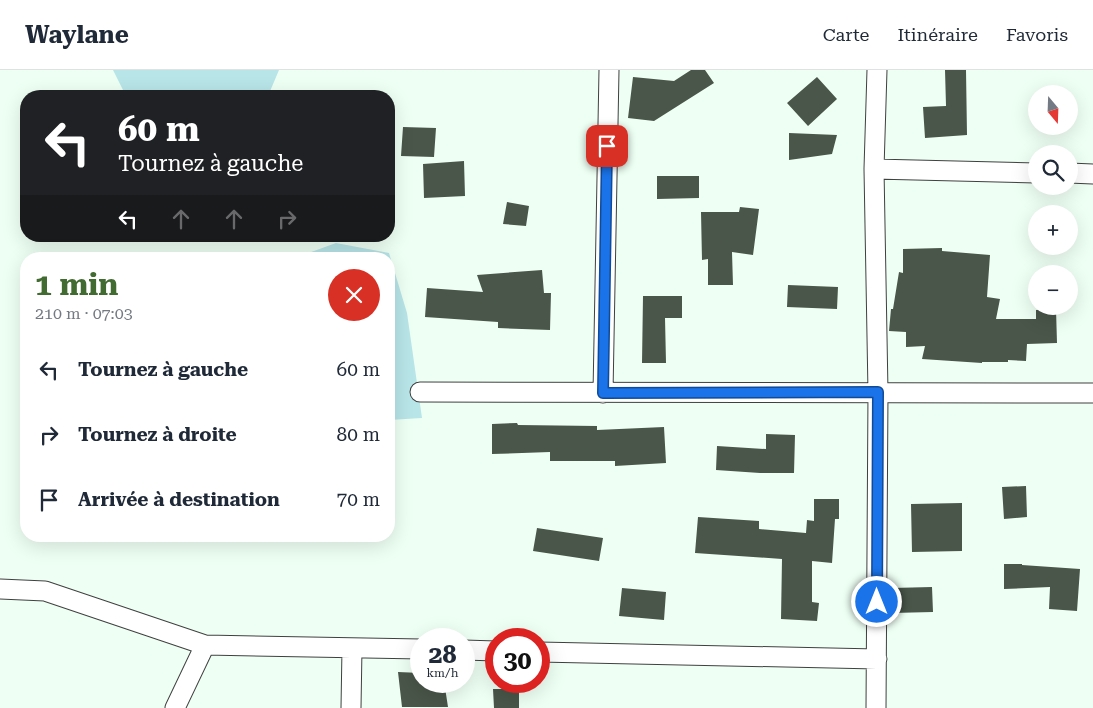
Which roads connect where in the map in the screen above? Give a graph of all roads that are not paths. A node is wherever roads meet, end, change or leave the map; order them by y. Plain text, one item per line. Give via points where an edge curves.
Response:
1 (609, 70) edge
2 (877, 70) edge
3 (874, 169) junction
4 (1028, 173) edge
5 (1078, 173) edge
6 (1093, 174) edge
7 (420, 392) dead end
8 (878, 392) junction
9 (603, 393) junction
10 (1093, 393) edge
11 (0, 589) edge
12 (205, 644) junction
13 (352, 648) junction
14 (410, 649) edge
15 (550, 652) edge
16 (877, 659) junction
17 (175, 708) edge
18 (351, 708) edge
19 (876, 708) edge

1 - 9 street
2 - 3 street
3 - 4 street
3 - 8 street
5 - 6 street
7 - 9 street
8 - 9 street
8 - 10 street
8 - 16 street
11 - 12 street via 45,592
12 - 13 street
12 - 17 street
13 - 14 street
13 - 18 street
15 - 16 street
16 - 19 street

